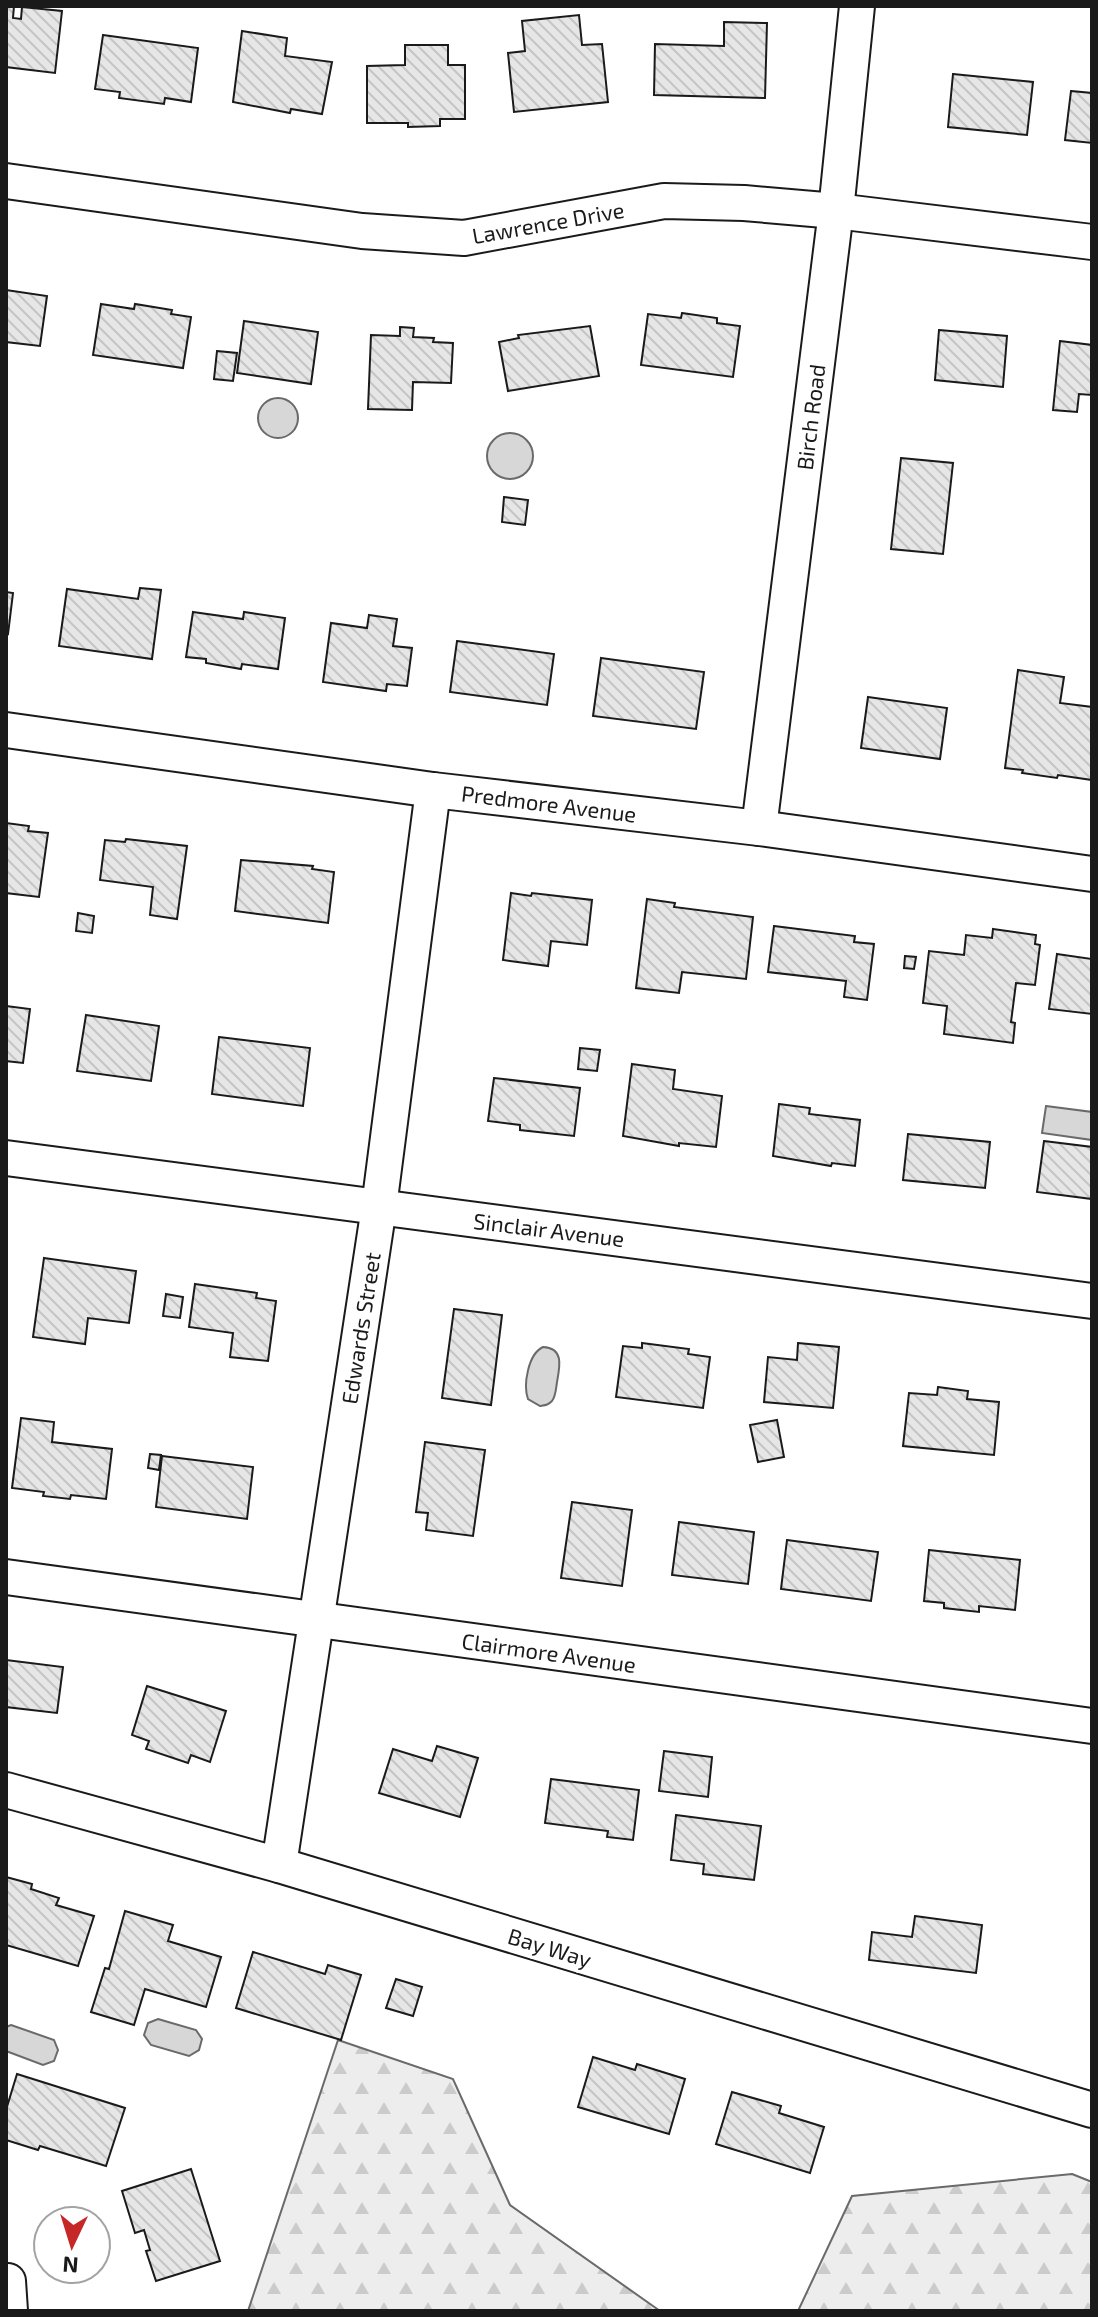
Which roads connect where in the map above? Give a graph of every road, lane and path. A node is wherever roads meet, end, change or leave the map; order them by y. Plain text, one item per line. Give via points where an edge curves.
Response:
1 (857, 6) edge
2 (6, 181) edge
3 (836, 211) junction
4 (1092, 242) edge
5 (6, 730) edge
6 (433, 790) junction
7 (759, 828) junction
8 (1092, 874) edge
9 (6, 1158) edge
10 (379, 1207) junction
11 (1092, 1301) edge
12 (6, 1577) edge
13 (315, 1620) junction
14 (1092, 1726) edge
15 (6, 1790) edge
16 (279, 1865) junction
17 (1092, 2110) edge

1 - 3 street, Birch Road
2 - 3 street, Lawrence Drive via 362,231 464,238 664,201
3 - 4 street, Lawrence Drive
3 - 7 street, Birch Road
5 - 6 street, Predmore Avenue
6 - 7 street, Predmore Avenue
6 - 10 street, Edwards Street
7 - 8 street, Predmore Avenue
9 - 10 street, Sinclair Avenue
10 - 11 street, Sinclair Avenue
10 - 13 street, Edwards Street
12 - 13 street, Clairmore Avenue
13 - 14 street, Clairmore Avenue
13 - 16 street, Edwards Street
15 - 16 street, Bay Way
16 - 17 street, Bay Way

